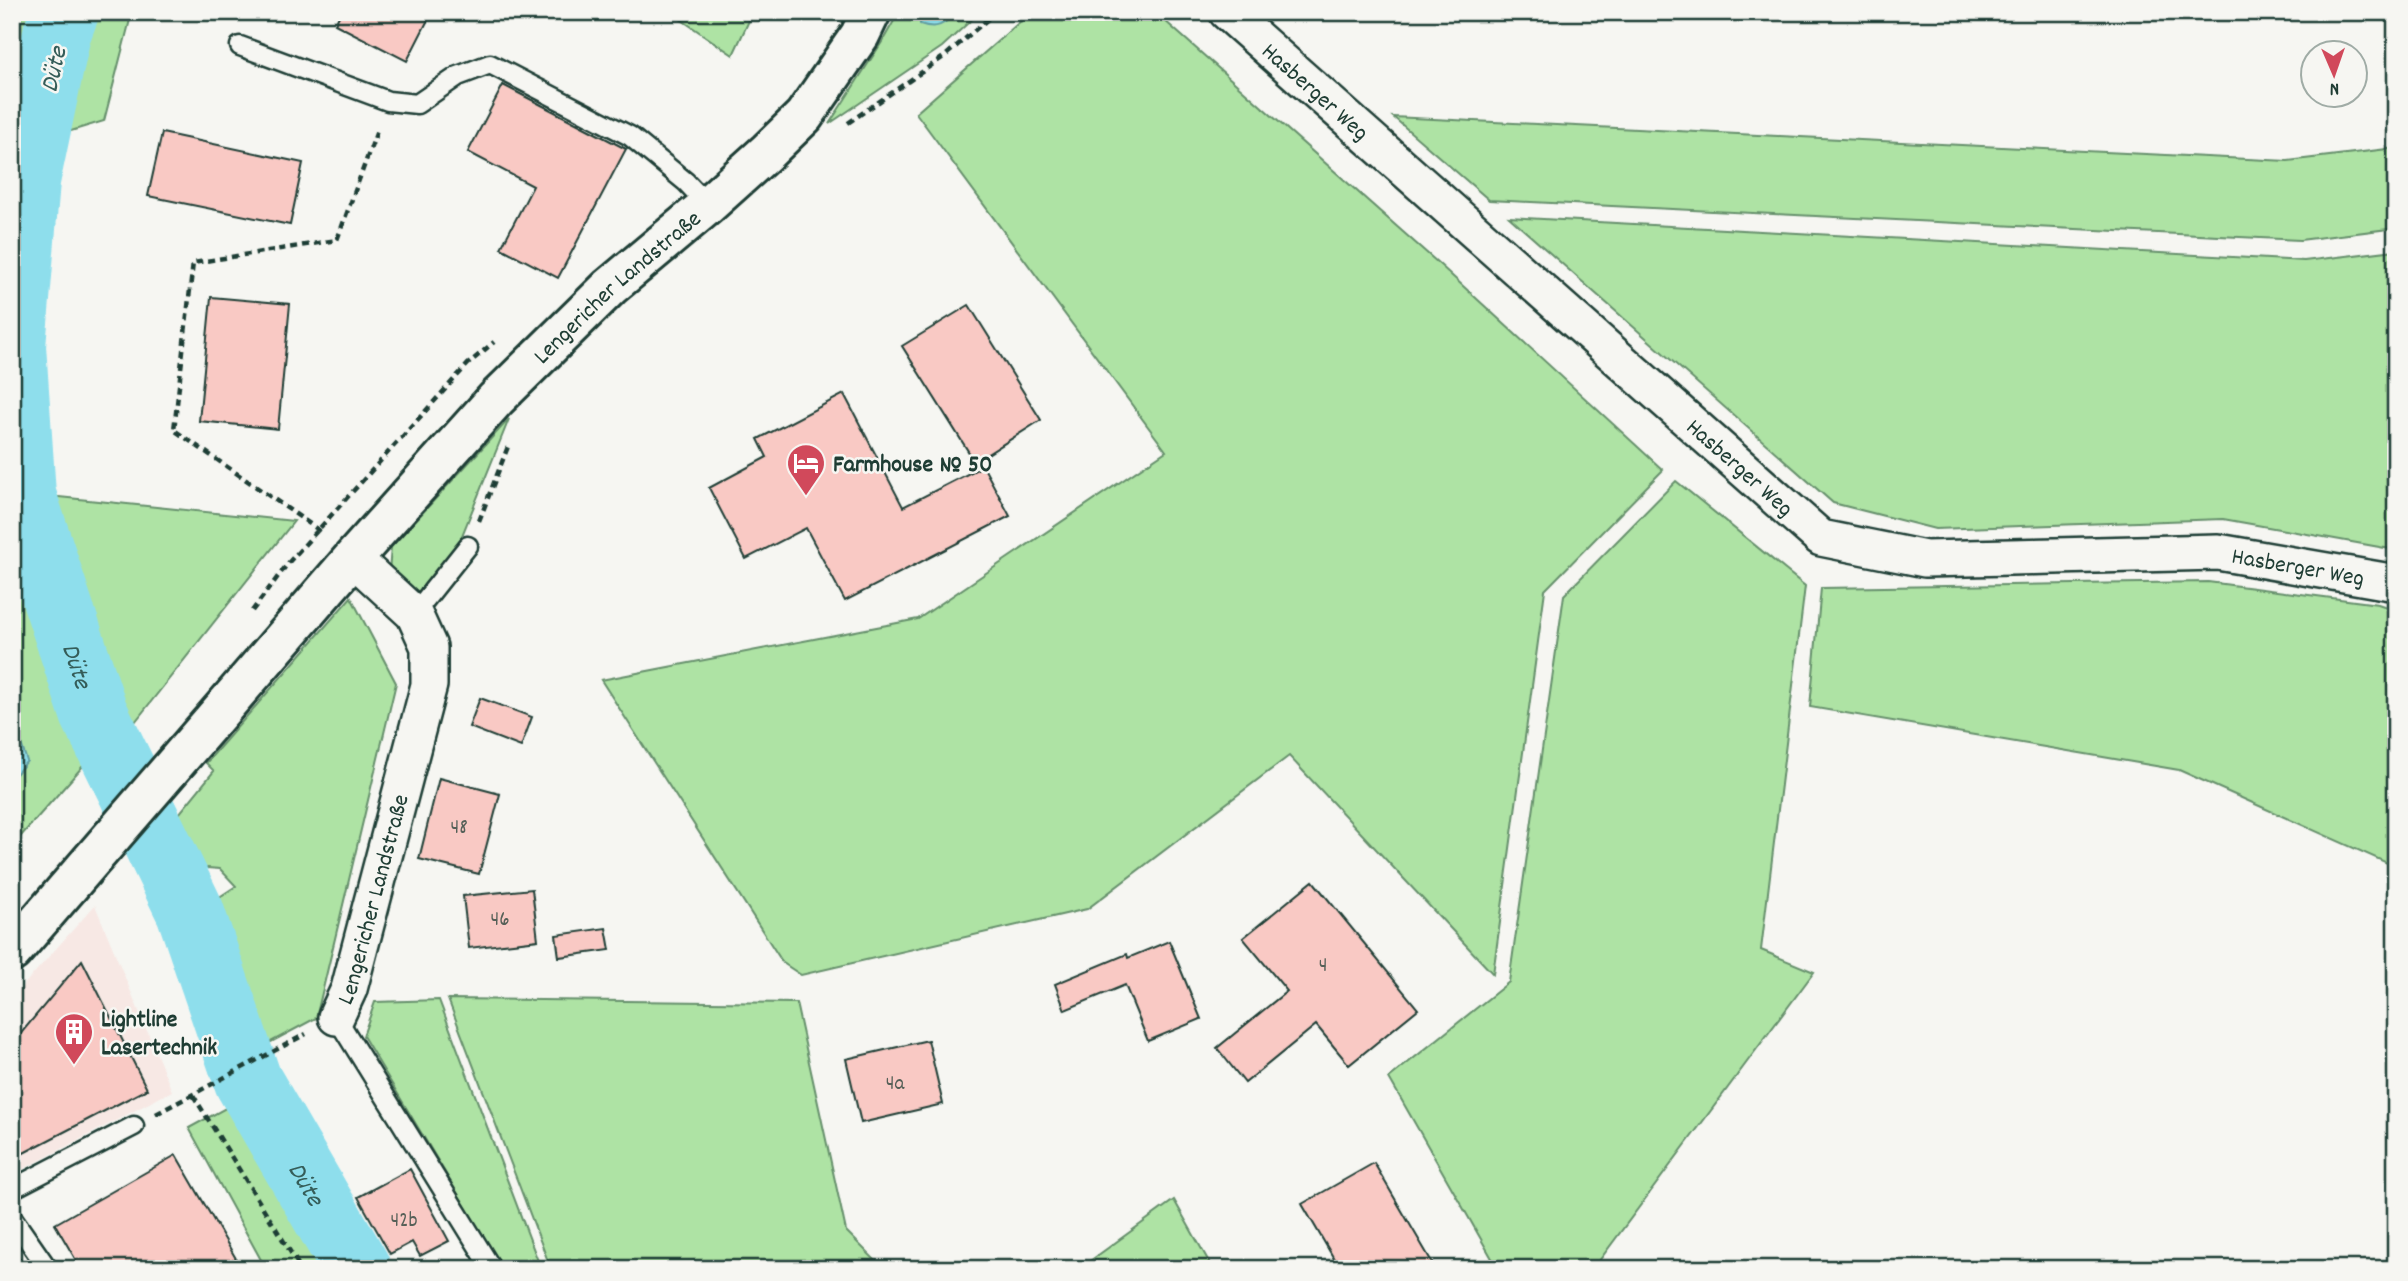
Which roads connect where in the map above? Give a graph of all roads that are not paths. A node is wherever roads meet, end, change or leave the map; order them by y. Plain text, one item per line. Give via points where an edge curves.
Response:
1 (871, 12) edge
2 (1227, 12) edge
3 (240, 46) dead end
4 (708, 205) junction
5 (468, 546) dead end
6 (354, 558) junction
7 (2396, 583) edge
8 (414, 614) junction
9 (12, 952) edge
10 (336, 1017) joint
11 (134, 1126) road end
12 (12, 1189) edge
13 (12, 1217) edge
14 (48, 1269) edge
15 (492, 1269) edge

1 - 4 main road, Lengericher Landstraße via 804,116
2 - 7 street, Hasberger Weg via 1821,538 1925,559 2218,552
3 - 4 lane via 388,101 417,104 458,76 490,64 630,136
4 - 6 main road, Lengericher Landstraße via 610,287 505,390
5 - 8 lane
6 - 8 street, Lengericher Landstraße
6 - 9 main road, Lengericher Landstraße
8 - 10 street, Lengericher Landstraße via 429,647 429,685 349,989
10 - 15 lane, Lengericher Landstraße
11 - 12 lane
13 - 14 lane

